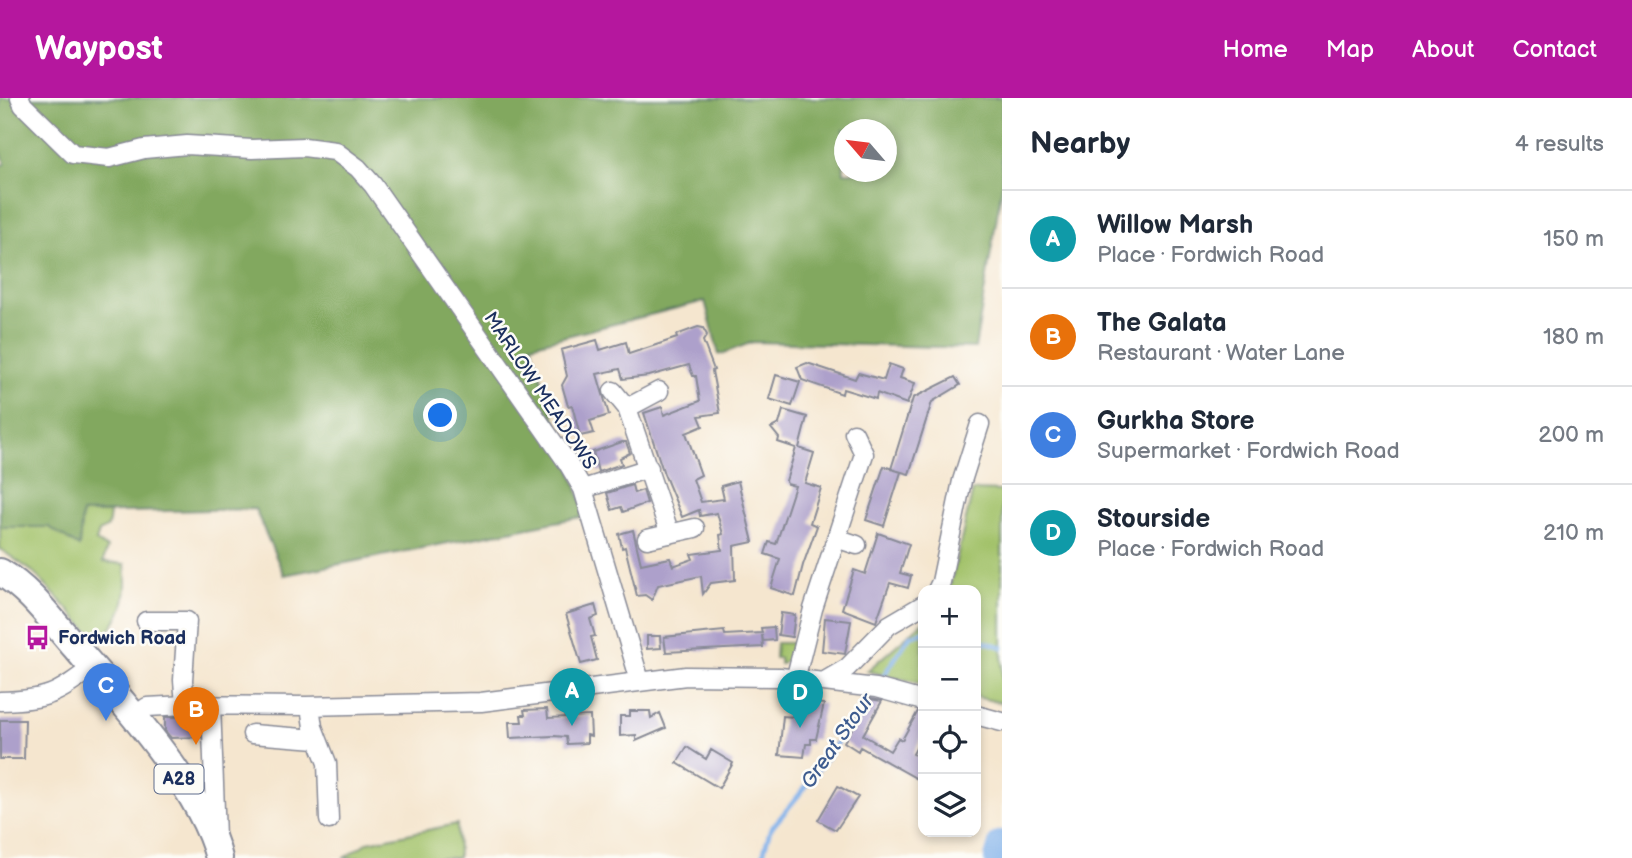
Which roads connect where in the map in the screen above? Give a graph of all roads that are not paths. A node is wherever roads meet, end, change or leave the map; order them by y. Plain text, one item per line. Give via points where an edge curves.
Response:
1 (20, 98) edge
2 (613, 391) dead end
3 (659, 391) dead end
4 (626, 408) junction
5 (980, 424) dead end
6 (854, 433) dead end
7 (649, 468) junction
8 (583, 489) junction
9 (695, 528) dead end
10 (670, 534) junction
11 (836, 538) junction
12 (647, 539) dead end
13 (857, 545) dead end
14 (0, 572) edge
15 (940, 585) edge
16 (918, 608) edge
17 (146, 621) dead end
18 (93, 667) junction
19 (795, 680) junction
20 (640, 681) junction
21 (822, 682) junction
22 (918, 700) edge
23 (0, 701) edge
24 (211, 704) junction
25 (185, 705) junction
26 (310, 706) junction
27 (981, 716) edge
28 (134, 717) junction
29 (1002, 722) edge
30 (252, 734) dead end
31 (316, 738) junction
32 (329, 820) dead end
33 (217, 852) edge

1 - 8 street, MARLOW MEADOWS via 73,154 109,158 187,145 335,151 373,185
2 - 4 street
3 - 4 street
4 - 7 street
5 - 15 street via 962,481
6 - 11 street via 864,454
7 - 8 street
7 - 10 street
8 - 20 street, MARLOW MEADOWS
9 - 10 street
10 - 12 street
11 - 13 street
11 - 19 street
14 - 18 highway, A28 via 29,594
16 - 21 street via 889,625 847,668
17 - 25 street via 187,621
18 - 23 street via 46,697
18 - 28 highway, A28
19 - 20 street via 686,676
19 - 21 street
20 - 26 street via 481,702
21 - 22 street via 876,688
24 - 25 street
24 - 26 street
24 - 33 street
25 - 28 street via 147,707
26 - 31 street
27 - 29 street
28 - 33 highway, A28 via 197,806
30 - 31 street
31 - 32 street via 327,763

